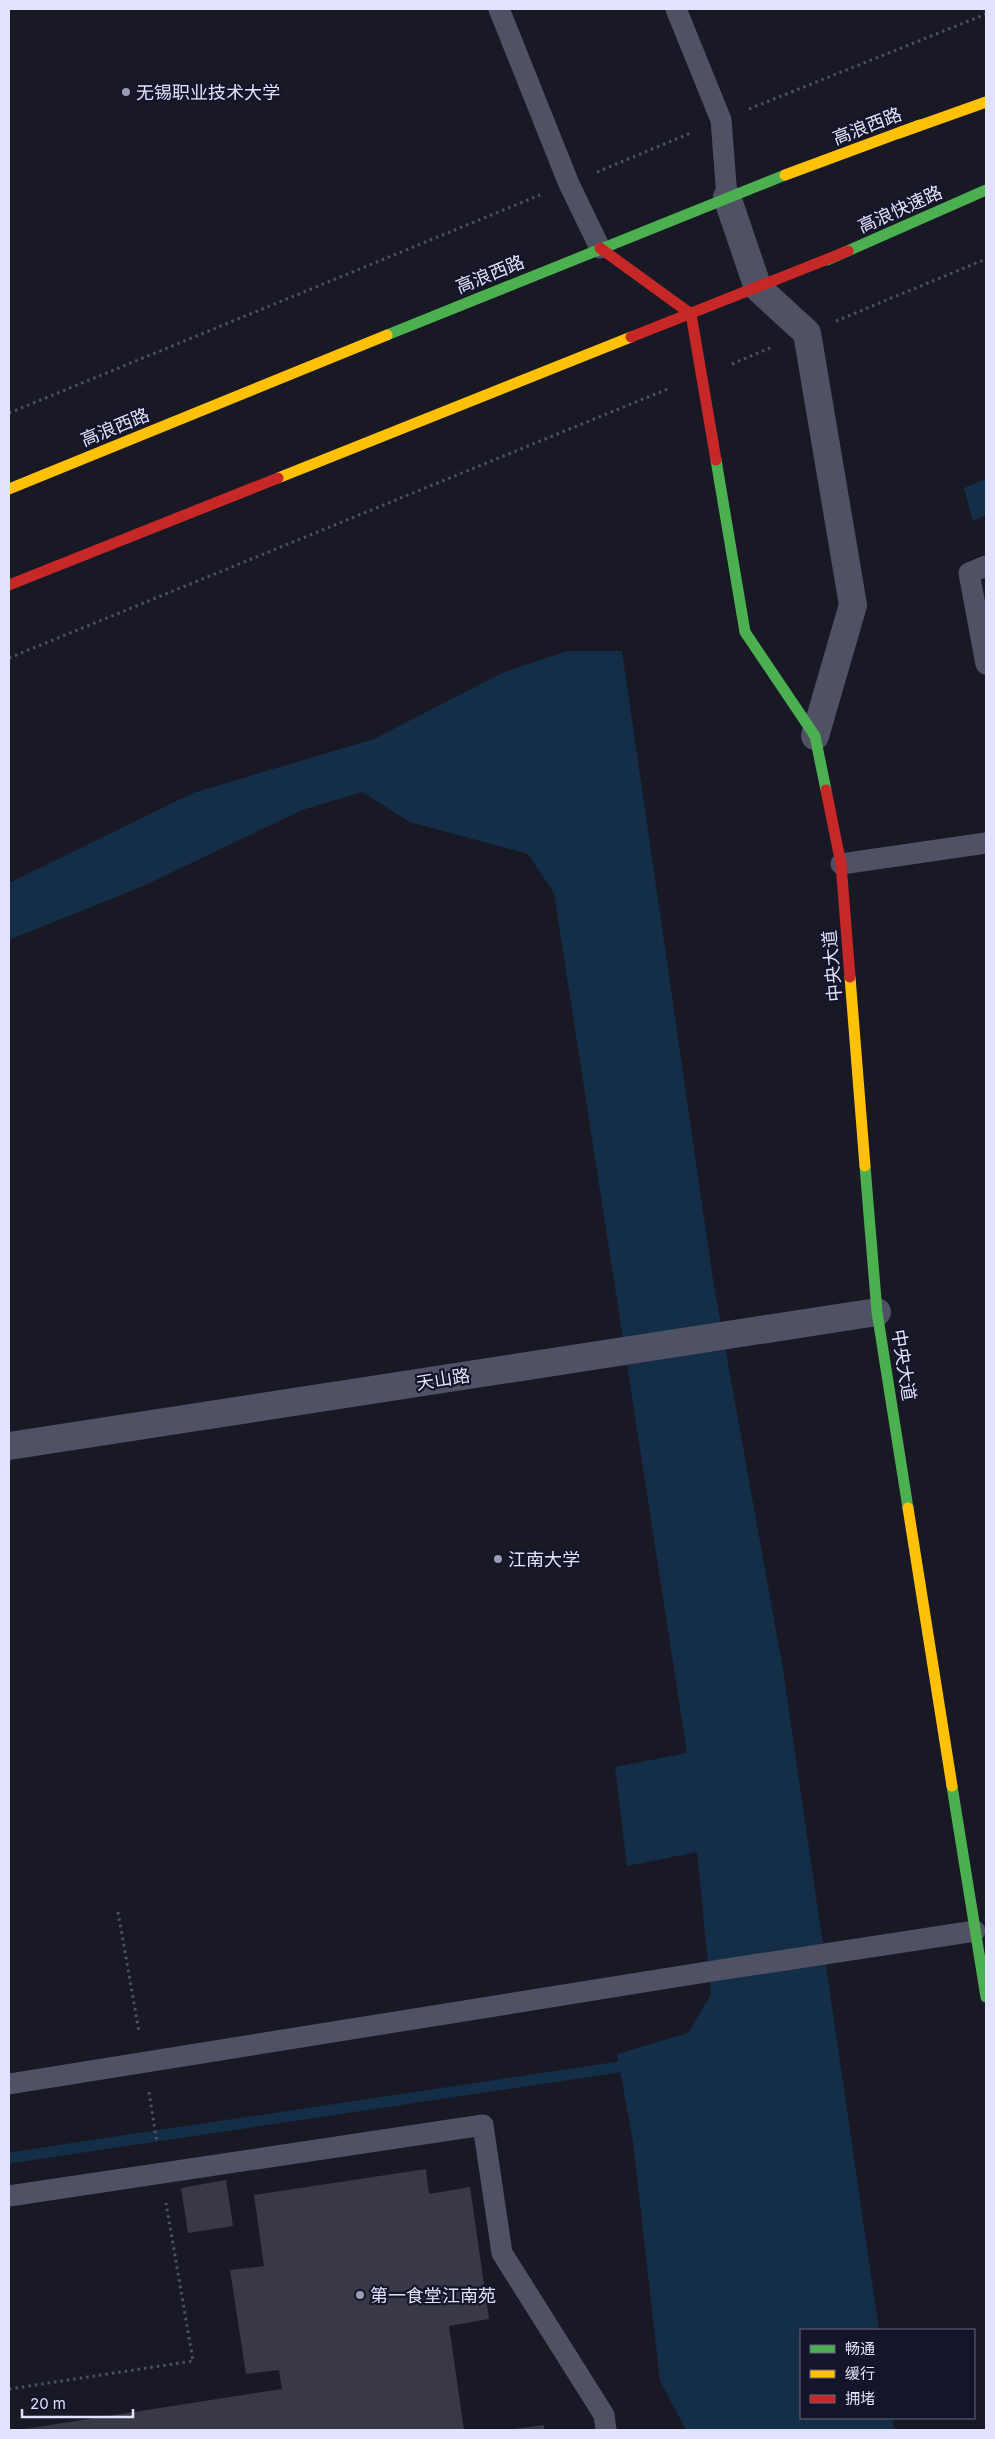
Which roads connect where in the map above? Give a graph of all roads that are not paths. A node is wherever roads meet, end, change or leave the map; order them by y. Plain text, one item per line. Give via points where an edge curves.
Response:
1 (499, 9) edge
2 (676, 9) edge
3 (986, 98) edge
4 (986, 102) edge
5 (899, 133) junction
6 (986, 190) edge
7 (986, 195) edge
8 (727, 197) junction
9 (600, 248) junction
10 (827, 260) junction
11 (758, 288) junction
12 (691, 314) junction
13 (9, 489) edge
14 (986, 566) edge
15 (9, 585) edge
16 (986, 664) edge
17 (815, 736) junction
18 (986, 843) edge
19 (841, 864) junction
20 (877, 1312) junction
21 (9, 1446) edge
22 (976, 1931) junction
23 (986, 1997) edge
24 (9, 2084) edge
25 (9, 2196) edge
26 (606, 2430) edge

1 - 9 lane via 568,184
2 - 8 lane via 721,120
3 - 5 main road, 高浪西路
4 - 5 main road
5 - 8 main road, 高浪西路
6 - 10 main road, 高浪快速路
7 - 10 main road
8 - 9 main road, 高浪西路
8 - 11 street
9 - 12 main road
9 - 13 main road, 高浪西路
10 - 11 main road
11 - 12 main road
11 - 17 street via 806,333 853,605
12 - 15 main road
12 - 17 main road via 745,632
14 - 16 lane via 969,573
17 - 19 main road, 中央大道
18 - 19 lane
19 - 20 main road, 中央大道
20 - 21 street, 天山路
20 - 22 main road, 中央大道
22 - 23 main road, 中央大道
22 - 24 lane
25 - 26 lane via 483,2125 502,2253 604,2415

